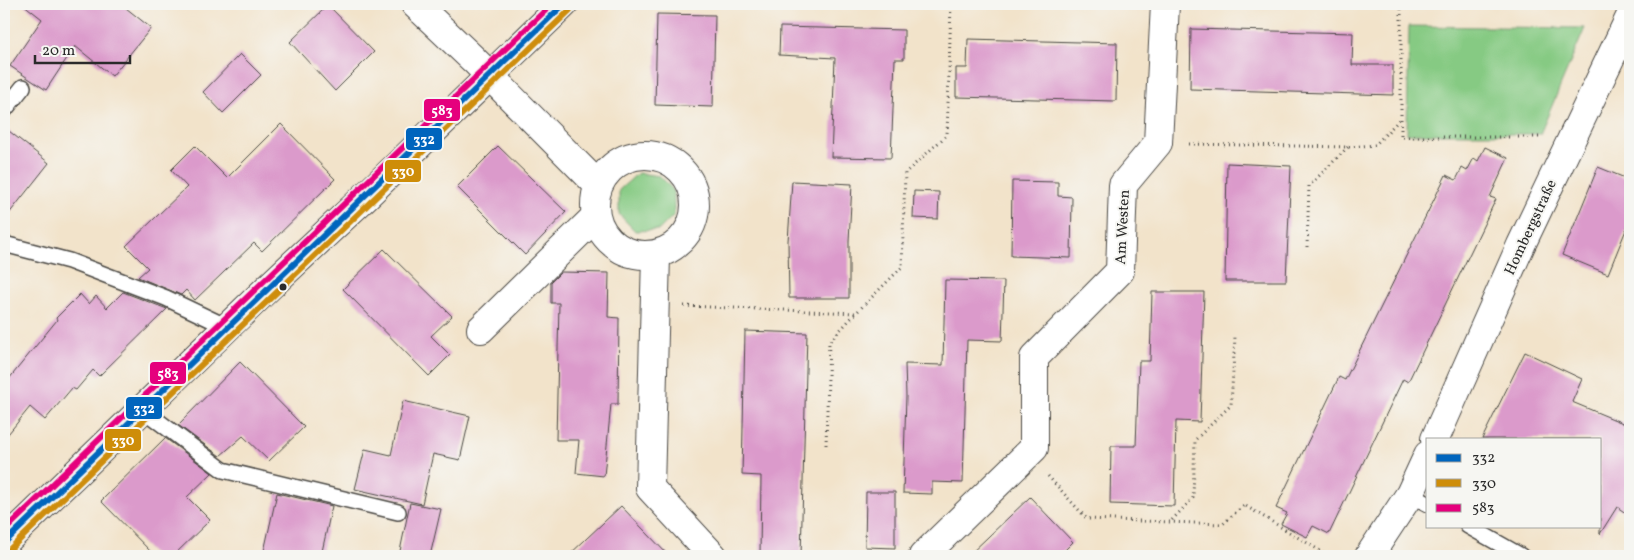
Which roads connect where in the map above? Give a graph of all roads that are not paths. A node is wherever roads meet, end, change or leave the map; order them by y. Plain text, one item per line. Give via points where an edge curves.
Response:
1 (415, 4) edge
2 (564, 4) edge
3 (1165, 4) edge
4 (1630, 17) edge
5 (489, 76) junction
6 (23, 87) dead end
7 (4, 111) edge
8 (598, 185) junction
9 (595, 217) junction
10 (4, 244) edge
11 (656, 255) junction
12 (227, 327) junction
13 (481, 329) dead end
14 (142, 409) junction
15 (1435, 438) edge
16 (1426, 464) edge
17 (1419, 499) edge
18 (398, 512) dead end
19 (1472, 528) edge
20 (4, 543) edge
21 (713, 556) edge
22 (923, 556) edge
23 (1369, 556) edge
24 (1521, 556) edge

1 - 5 street
2 - 5 street
3 - 22 street, Am Westen via 1158,143 1123,185 1120,271 1034,358 1034,448
4 - 15 street, Hombergstraße via 1521,246
5 - 8 street
5 - 12 street
6 - 7 lane
8 - 9 street
8 - 11 street via 616,162 644,153 673,162 692,185 695,214 682,240
9 - 11 street via 607,240 630,254
9 - 13 street
10 - 12 lane via 69,261 166,298
11 - 21 street via 650,488
12 - 14 street
14 - 18 lane via 223,470
14 - 20 street
16 - 17 street
17 - 23 street
19 - 24 lane

